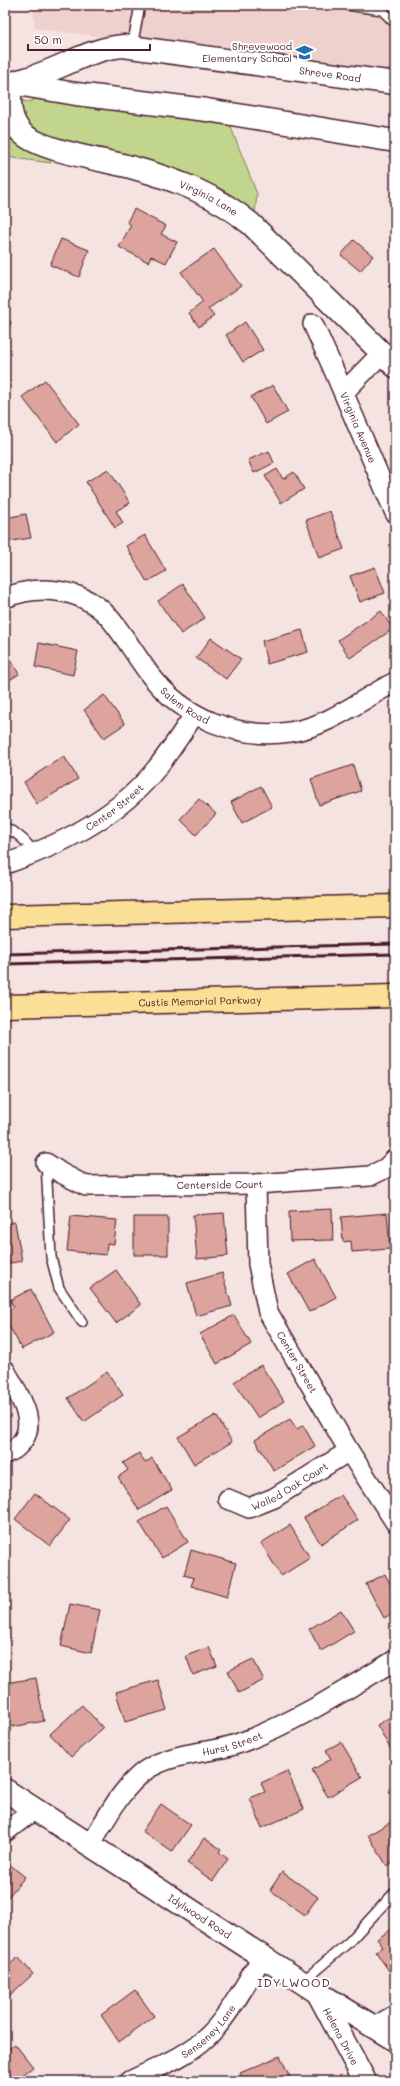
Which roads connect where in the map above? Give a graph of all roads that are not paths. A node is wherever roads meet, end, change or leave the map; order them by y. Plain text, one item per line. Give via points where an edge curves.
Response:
1 (140, 5) edge
2 (347, 5) edge
3 (395, 23) edge
4 (132, 47) junction
5 (82, 57) junction
6 (8, 82) edge
7 (395, 83) edge
8 (76, 94) junction
9 (395, 139) edge
10 (313, 324) dead end
11 (388, 360) edge
12 (344, 392) junction
13 (395, 513) edge
14 (5, 598) edge
15 (395, 682) edge
16 (195, 714) junction
17 (5, 830) edge
18 (34, 854) junction
19 (5, 864) edge
20 (395, 906) edge
21 (5, 916) edge
22 (395, 996) edge
23 (5, 1006) edge
24 (395, 1159) edge
25 (46, 1163) joint
26 (256, 1184) junction
27 (82, 1322) dead end
28 (5, 1370) edge
29 (349, 1452) junction
30 (5, 1454) edge
31 (228, 1499) dead end
32 (395, 1522) edge
33 (395, 1660) edge
34 (5, 1790) edge
35 (35, 1809) junction
36 (5, 1832) edge
37 (90, 1845) junction
38 (395, 1892) edge
39 (263, 1956) junction
40 (310, 1987) junction
41 (395, 2015) edge
42 (374, 2027) junction
43 (395, 2040) edge
44 (130, 2081) edge
45 (365, 2081) edge

1 - 4 lane
2 - 3 lane via 382,10
4 - 5 main road, Shreve Road via 106,47
4 - 7 main road, Shreve Road
5 - 6 main road, Shreve Road via 43,75
5 - 8 main road via 73,66 70,77 71,87
6 - 8 main road
6 - 11 main road, Virginia Lane via 10,112 14,122 28,138 45,146 134,168 185,184 232,209 251,224
8 - 9 main road via 207,110
10 - 12 street
11 - 12 street, Virginia Avenue
12 - 13 street, Virginia Avenue
14 - 16 street, Salem Road via 37,590 55,590 85,599 100,608 112,620 151,676 173,698
15 - 16 street, Salem Road via 337,717 290,732 263,734 239,731 223,727
16 - 18 street, Center Street via 157,769 138,789 79,832
17 - 18 lane via 19,834 30,845
18 - 19 street, Center Street
20 - 21 highway
22 - 23 highway, Custis Memorial Parkway
24 - 26 street, Centerside Court via 386,1168 370,1176
25 - 26 street, Centerside Court via 86,1186
25 - 27 lane via 51,1257 59,1288
26 - 29 street, Center Street via 258,1264 268,1312
28 - 30 street via 27,1411 28,1430 18,1447
29 - 31 street, Walled Oak Court via 274,1498 249,1508
29 - 32 street, Center Street
33 - 37 street, Hurst Street via 313,1710 271,1730 235,1745 166,1760 148,1769 123,1791
34 - 35 main road, Idylwood Road
35 - 36 street
35 - 37 main road, Idylwood Road
37 - 39 main road, Idylwood Road
38 - 40 lane
39 - 40 main road, Idylwood Road
39 - 44 street, Senseney Lane via 221,2021 208,2036 170,2061
40 - 42 main road, Idylwood Road
40 - 45 main road, Helena Drive
41 - 42 street
42 - 43 main road, Idylwood Road

